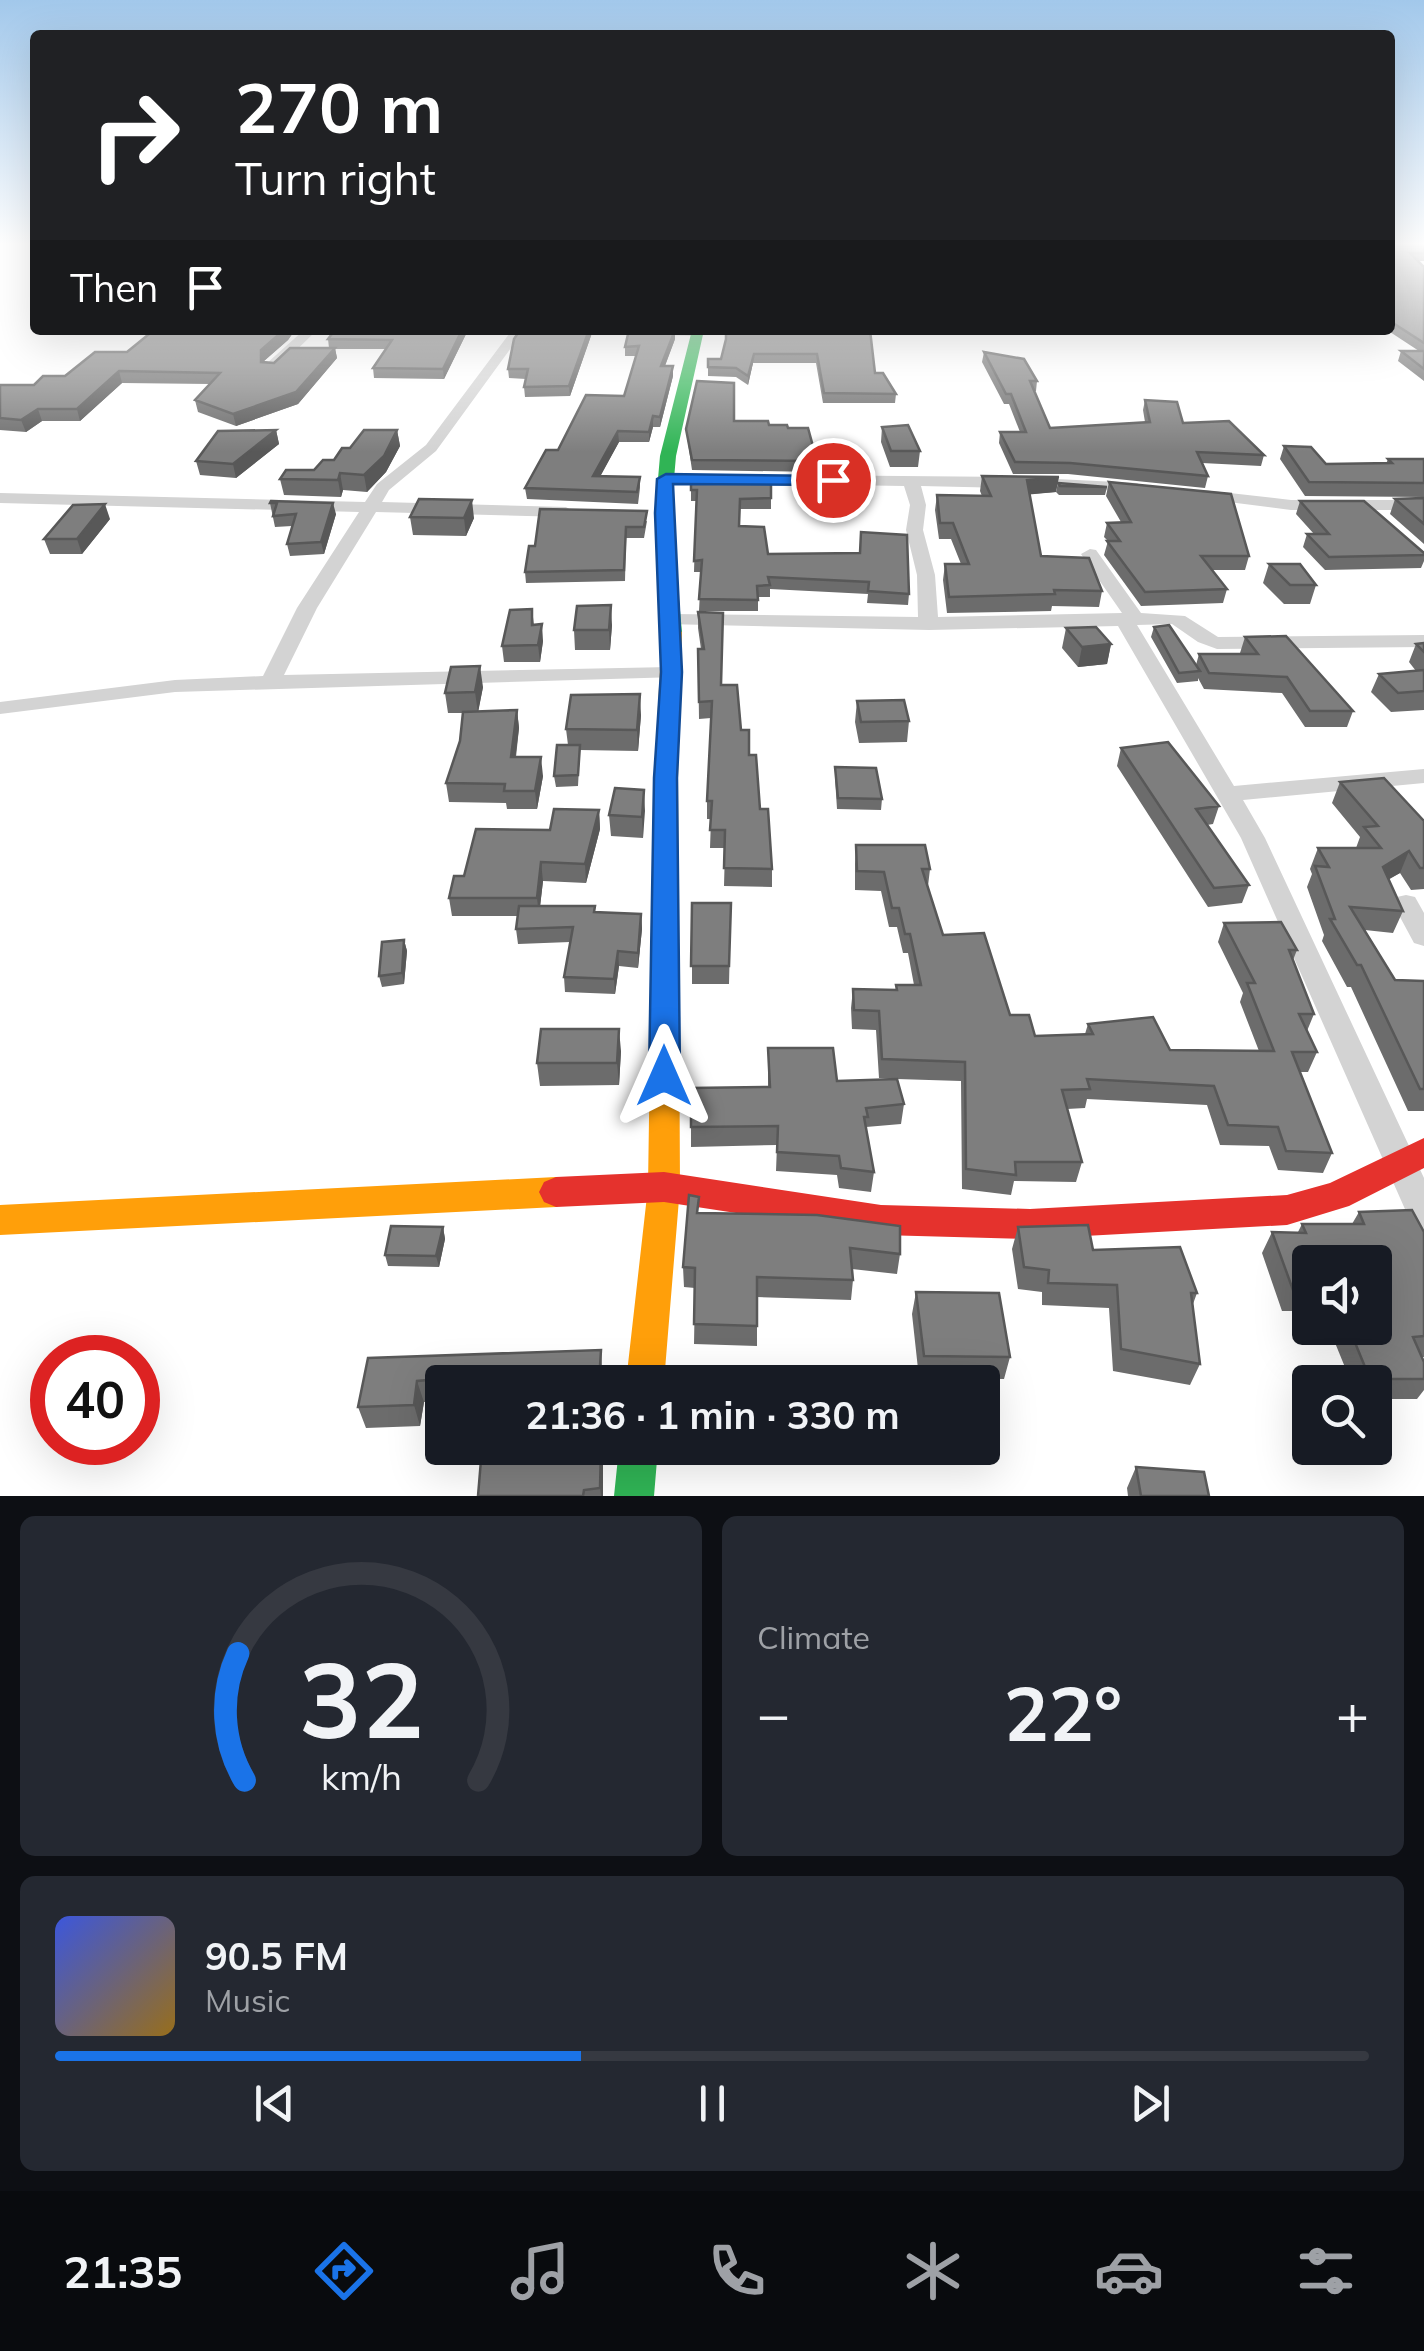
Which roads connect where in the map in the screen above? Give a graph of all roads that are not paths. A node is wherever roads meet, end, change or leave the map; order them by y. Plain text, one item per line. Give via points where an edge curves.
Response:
1 (306, 335) edge
2 (514, 335) edge
3 (697, 335) edge
4 (272, 368) edge
5 (666, 479) junction
6 (912, 481) junction
7 (1147, 489) edge
8 (1184, 493) edge
9 (0, 498) edge
10 (1424, 505) edge
11 (1366, 506) junction
12 (371, 507) junction
13 (579, 512) edge
14 (1381, 519) edge
15 (1090, 554) edge
16 (1129, 618) junction
17 (672, 620) junction
18 (929, 624) junction
19 (1424, 641) edge
20 (672, 672) junction
21 (270, 682) junction
22 (0, 708) edge
23 (1424, 776) edge
24 (1227, 794) junction
25 (1406, 904) dead end
26 (1424, 936) edge
27 (1413, 1157) edge
28 (664, 1187) junction
29 (1424, 1214) edge
30 (0, 1220) edge
31 (647, 1365) edge
32 (637, 1465) edge
33 (634, 1496) edge

1 - 4 street
2 - 12 street via 430,448 398,471
3 - 5 street via 694,383
5 - 6 street
5 - 17 street via 655,513
6 - 7 street
6 - 18 street
8 - 11 street
9 - 12 street
10 - 11 street
11 - 14 street
12 - 13 street
12 - 21 street
15 - 16 street
16 - 18 street
16 - 19 street via 1179,619 1204,640 1217,642
16 - 24 street
17 - 18 street
17 - 20 street
20 - 21 street
20 - 28 street
21 - 22 street via 175,686
23 - 24 street
24 - 27 street
25 - 26 street
27 - 28 street via 1338,1196 1287,1210 1030,1224 882,1220
27 - 29 street
28 - 30 street
28 - 31 street
32 - 33 street

